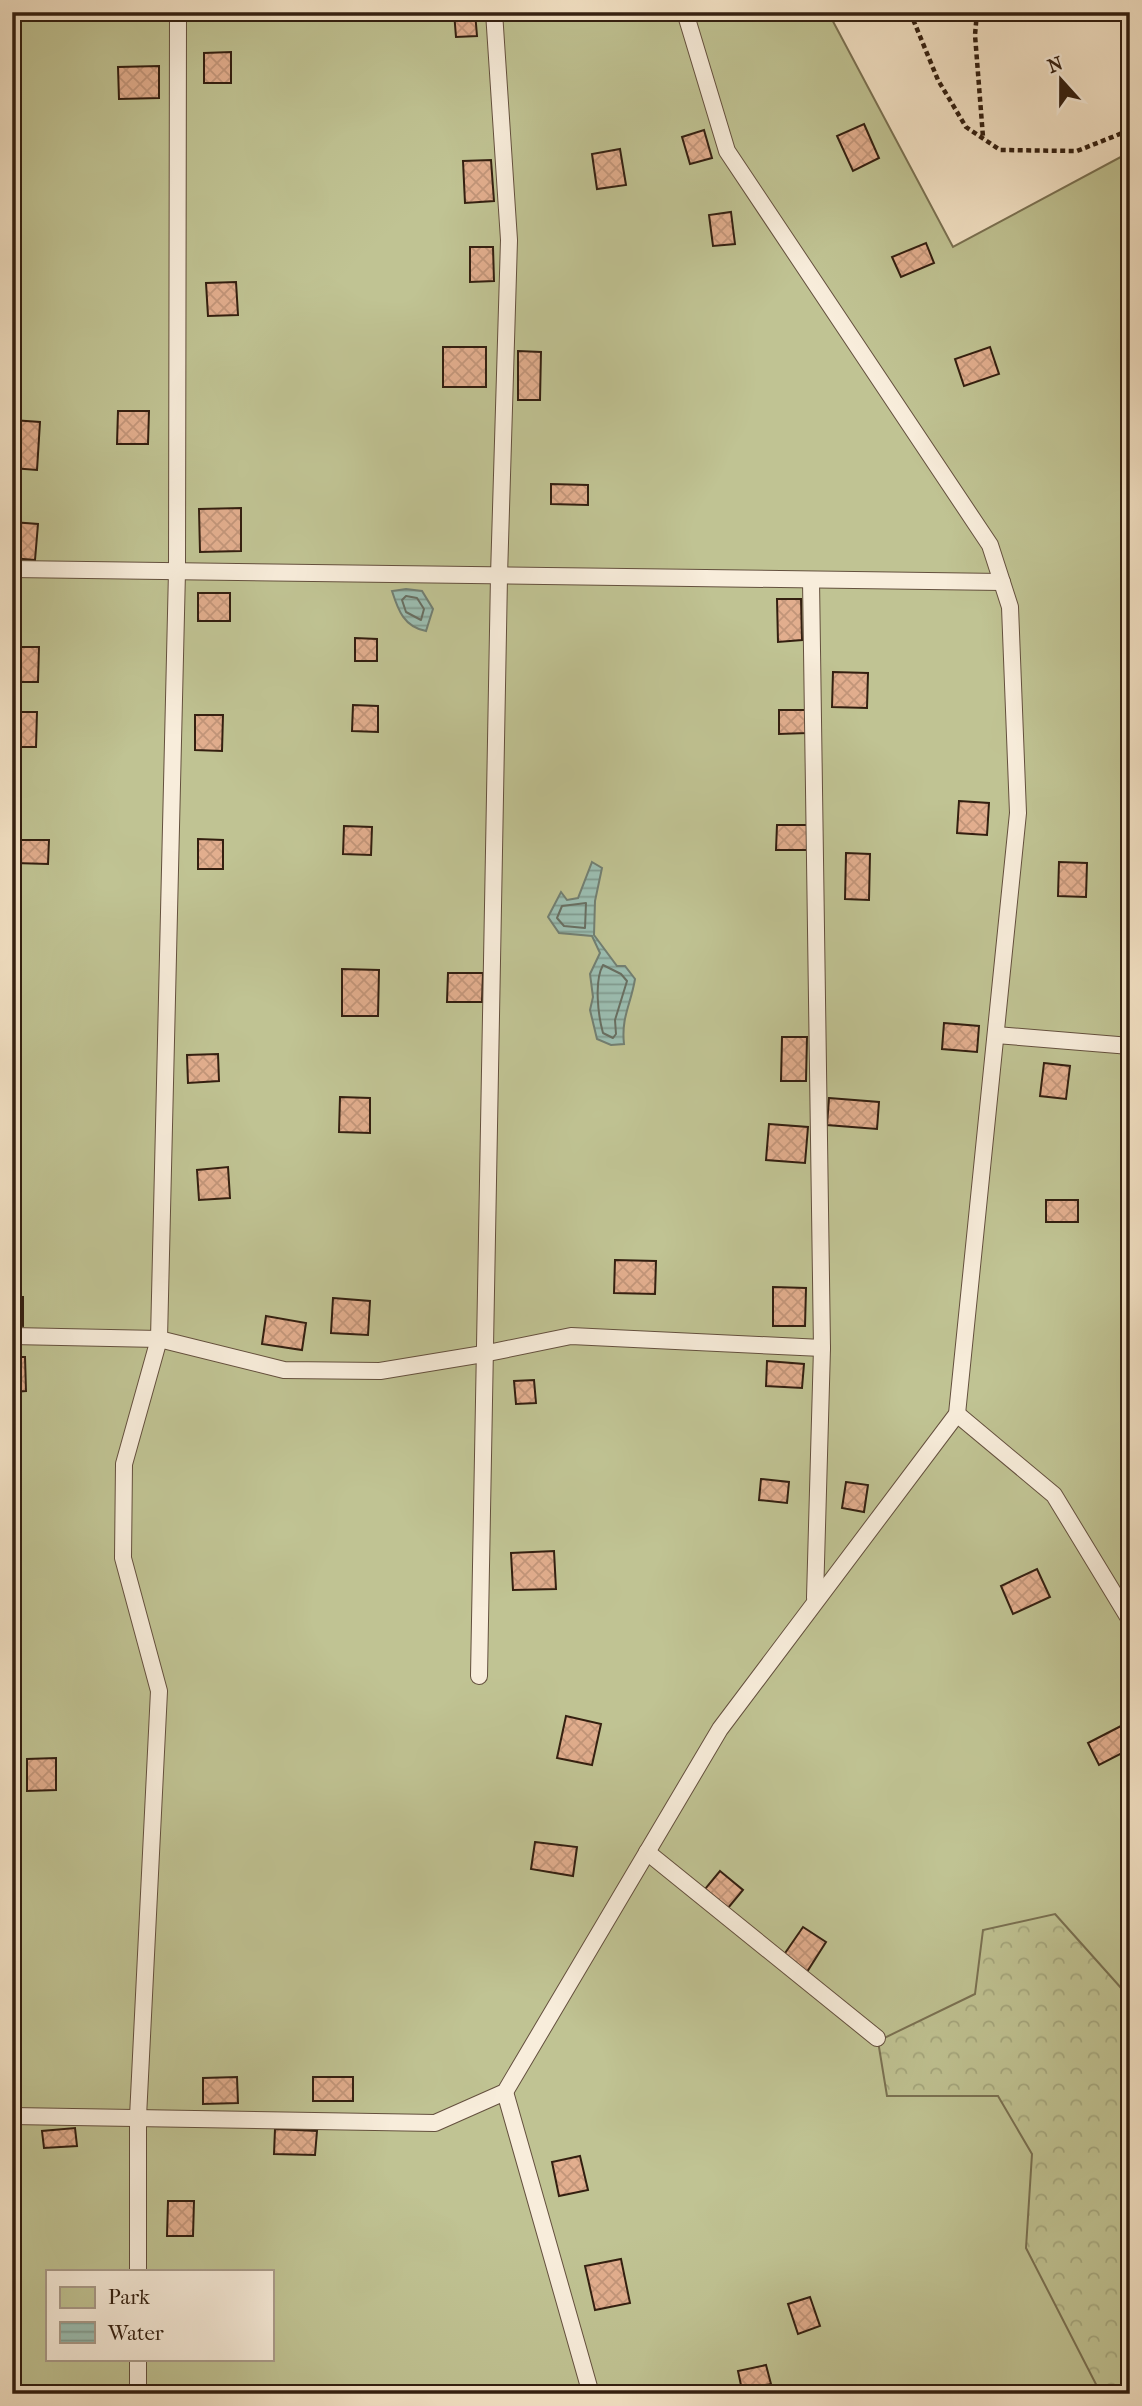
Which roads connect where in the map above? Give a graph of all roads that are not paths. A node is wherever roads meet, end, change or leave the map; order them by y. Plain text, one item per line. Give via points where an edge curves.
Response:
1 (178, 12) edge
2 (494, 12) edge
3 (685, 12) edge
4 (12, 569) edge
5 (177, 571) junction
6 (499, 576) junction
7 (811, 580) junction
8 (1002, 582) junction
9 (996, 1035) junction
10 (1130, 1046) edge
11 (12, 1336) edge
12 (159, 1339) junction
13 (822, 1348) junction
14 (484, 1354) junction
15 (957, 1414) junction
16 (815, 1598) junction
17 (1130, 1620) edge
18 (479, 1676) dead end
19 (647, 1852) junction
20 (877, 2038) dead end
21 (505, 2092) junction
22 (12, 2116) edge
23 (138, 2117) junction
24 (138, 2270) edge
25 (138, 2360) edge
26 (138, 2394) edge
27 (591, 2394) edge

1 - 5 lane
2 - 6 lane via 509,240
3 - 8 lane via 727,151 990,545
4 - 5 lane
5 - 6 lane
5 - 12 lane
6 - 7 lane
6 - 14 lane
7 - 8 lane
7 - 13 lane
8 - 9 lane via 1010,607 1018,813
9 - 10 lane
9 - 15 lane
11 - 12 lane
12 - 14 lane via 284,1370 380,1371
12 - 23 lane via 124,1464 123,1558 159,1692
13 - 14 lane via 571,1336
13 - 16 lane
14 - 18 lane
15 - 16 lane
15 - 17 lane via 1054,1495
16 - 19 lane via 719,1729
19 - 20 lane
19 - 21 lane
21 - 23 lane via 435,2123
21 - 27 lane
22 - 23 lane
23 - 24 lane
25 - 26 lane

